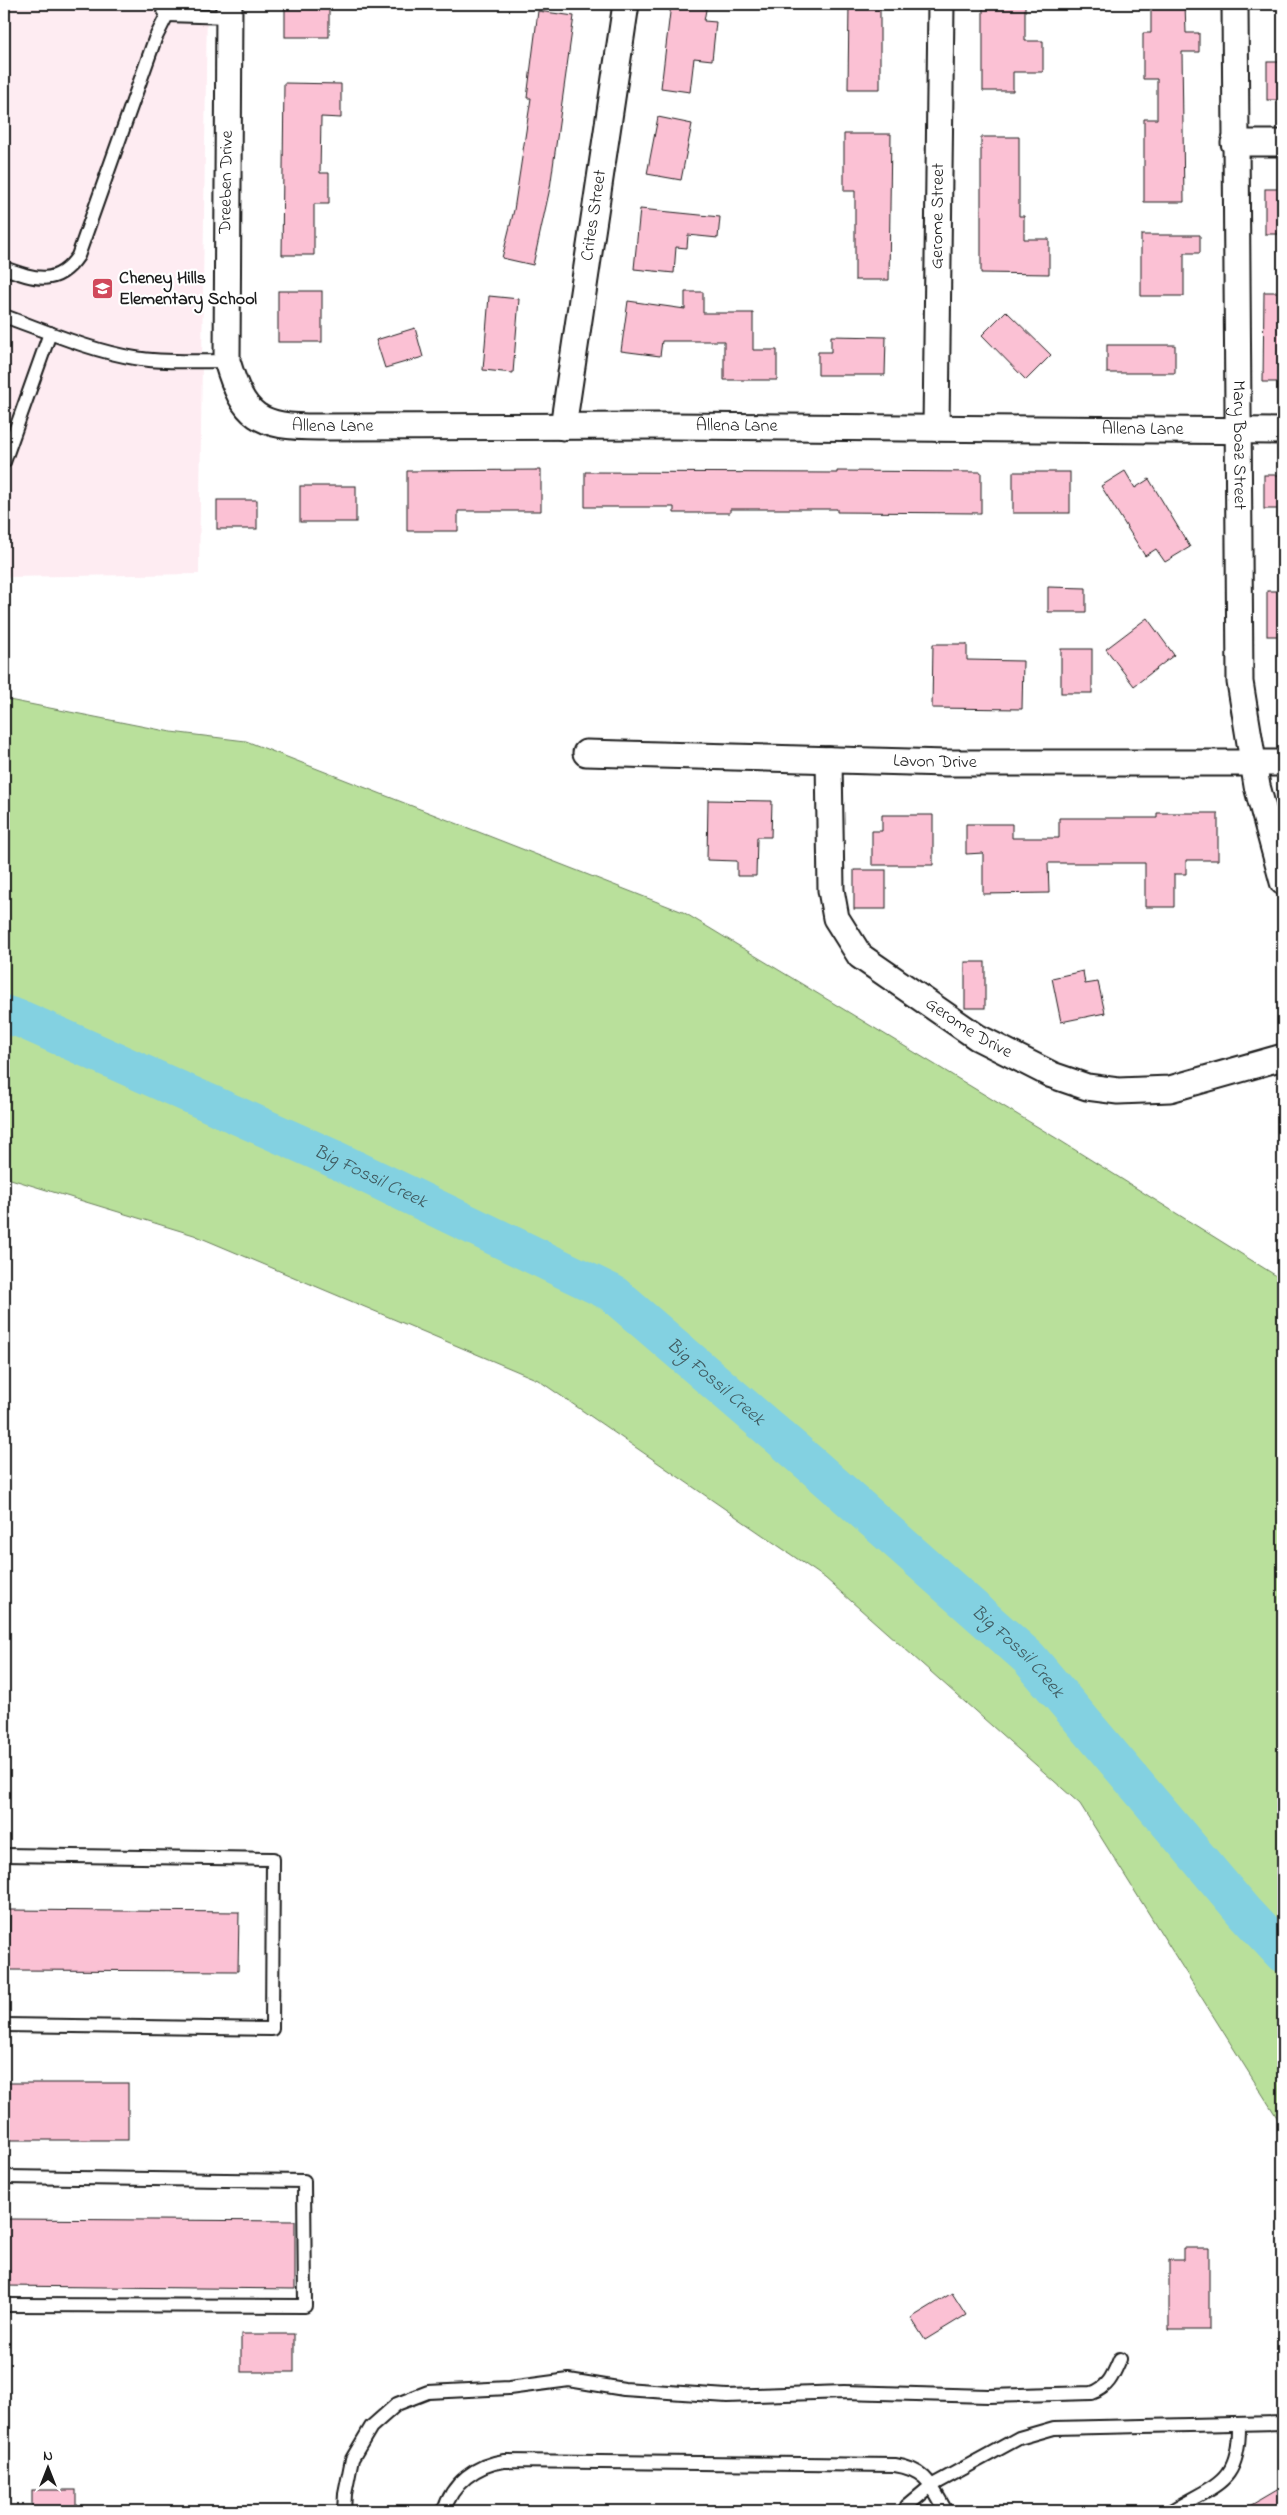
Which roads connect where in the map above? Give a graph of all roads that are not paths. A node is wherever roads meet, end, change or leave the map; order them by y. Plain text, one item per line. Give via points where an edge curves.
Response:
1 (626, 4) edge
2 (941, 4) edge
3 (1235, 4) edge
4 (164, 9) edge
5 (229, 10) edge
6 (1234, 143) junction
7 (1283, 143) edge
8 (4, 268) edge
9 (4, 316) edge
10 (50, 333) junction
11 (227, 361) junction
12 (563, 427) junction
13 (936, 428) junction
14 (1237, 430) junction
15 (1283, 431) edge
16 (4, 462) edge
17 (586, 753) dead end
18 (829, 760) junction
19 (1253, 763) junction
20 (1283, 763) edge
21 (1283, 882) edge
22 (1283, 1058) edge
23 (4, 1855) edge
24 (4, 2025) edge
25 (4, 2177) edge
26 (4, 2305) edge
27 (1120, 2359) dead end
28 (1283, 2423) edge
29 (1239, 2424) junction
30 (931, 2486) junction
31 (344, 2511) edge
32 (444, 2511) edge
33 (904, 2511) edge
34 (946, 2511) edge
35 (1171, 2511) edge

1 - 12 street, Crites Street
2 - 13 street, Gerome Street
3 - 6 street, Mary Boaz Street
4 - 5 lane
4 - 8 lane via 78,256 61,274 46,279 31,278
5 - 11 street, Dreeben Drive
6 - 7 street
6 - 14 street, Mary Boaz Street
9 - 10 lane
10 - 11 lane via 134,358
10 - 16 lane
11 - 12 street, Allena Lane via 236,390 247,408 263,420 290,427
12 - 13 street, Allena Lane
13 - 14 street, Allena Lane
14 - 15 street, Allena Lane
14 - 19 street, Mary Boaz Street via 1240,682
17 - 18 street, Lavon Drive
18 - 19 street, Lavon Drive
18 - 22 street, Gerome Drive via 831,890 836,918 860,956 977,1037 1052,1075 1087,1087 1118,1091 1170,1089
19 - 20 street, Lavon Drive
19 - 21 street, Mary Boaz Street
23 - 24 lane via 273,1859 272,2029
25 - 26 lane via 304,2181 305,2306
27 - 31 lane via 1110,2380 1092,2394 988,2396 844,2392 727,2396 624,2389 569,2380 509,2388 428,2392 397,2404 371,2427 352,2459
28 - 29 lane
29 - 30 lane via 1054,2428 1019,2438
29 - 35 lane via 1240,2449 1226,2478
30 - 32 lane via 924,2475 912,2468 895,2465 504,2461 476,2469 453,2492
30 - 33 lane
30 - 34 lane

